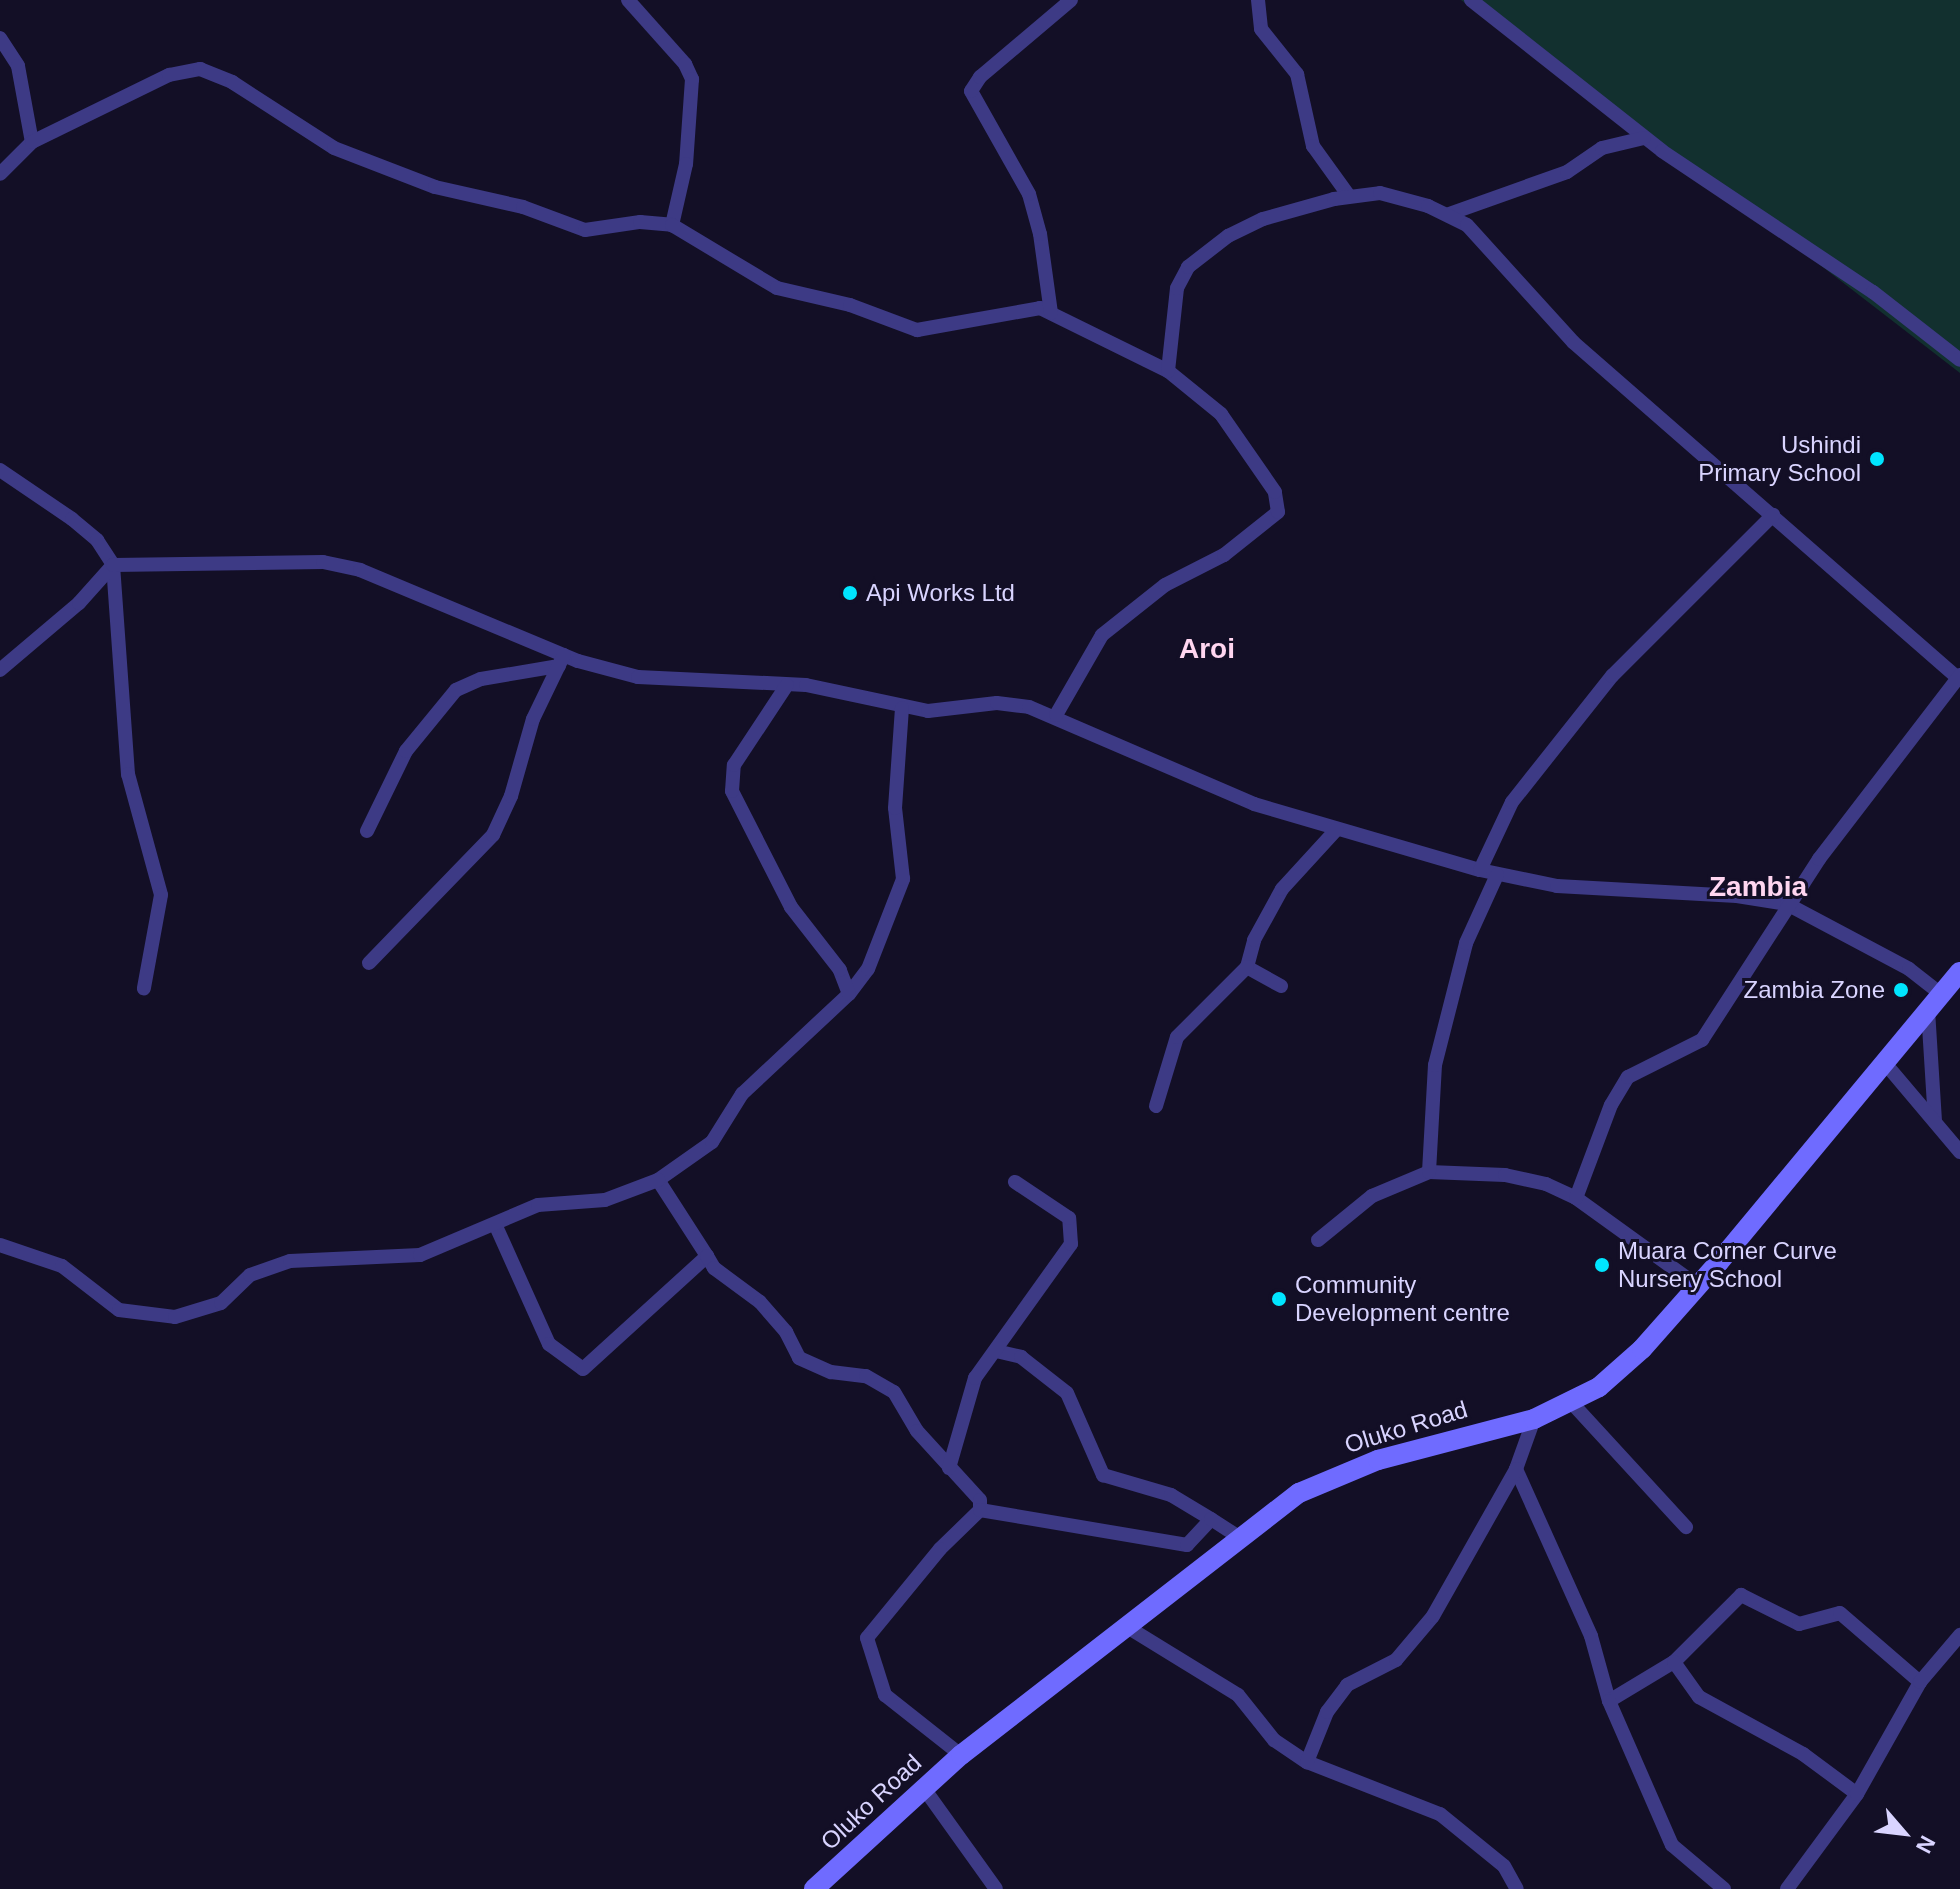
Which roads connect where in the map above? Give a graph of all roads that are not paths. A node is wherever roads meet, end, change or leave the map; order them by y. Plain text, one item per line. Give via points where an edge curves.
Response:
1 (628, 0) edge
2 (1071, 0) edge
3 (1258, 0) edge
4 (1471, 0) edge
5 (0, 38) edge
6 (1644, 138) junction
7 (32, 142) junction
8 (0, 174) edge
9 (1349, 196) junction
10 (1449, 214) junction
11 (672, 225) junction
12 (1051, 313) junction
13 (1960, 360) edge
14 (1168, 371) junction
15 (0, 470) edge
16 (1773, 515) junction
17 (113, 565) junction
18 (561, 660) junction
19 (0, 670) edge
20 (1959, 678) edge
21 (787, 685) junction
22 (902, 708) junction
23 (1056, 715) junction
24 (1337, 829) junction
25 (367, 831) dead end
26 (1480, 870) junction
27 (1497, 875) junction
28 (1787, 904) junction
29 (369, 963) dead end
30 (1247, 967) junction
31 (1960, 972) edge
32 (1281, 986) dead end
33 (144, 988) dead end
34 (849, 994) junction
35 (1941, 994) junction
36 (1928, 1010) junction
37 (1884, 1062) junction
38 (1156, 1106) dead end
39 (1935, 1122) junction
40 (1960, 1152) edge
41 (1429, 1172) junction
42 (658, 1180) junction
43 (1015, 1182) dead end
44 (1576, 1198) junction
45 (495, 1224) junction
46 (1318, 1240) dead end
47 (0, 1245) edge
48 (707, 1256) junction
49 (1698, 1286) junction
50 (996, 1351) junction
51 (1571, 1402) junction
52 (1534, 1419) junction
53 (949, 1468) junction
54 (1516, 1469) junction
55 (980, 1510) junction
56 (1211, 1519) junction
57 (1686, 1527) dead end
58 (1239, 1537) junction
59 (1129, 1628) junction
60 (1960, 1635) edge
61 (1674, 1662) junction
62 (1920, 1682) junction
63 (1609, 1701) junction
64 (961, 1755) junction
65 (1307, 1762) junction
66 (923, 1787) junction
67 (1857, 1794) junction
68 (814, 1889) edge
69 (996, 1889) edge
70 (1517, 1889) edge
71 (1724, 1889) edge
72 (1787, 1889) edge

1 - 11 street via 685,64 692,79 686,164
2 - 12 street via 980,77 971,91 1029,194
3 - 9 street via 1261,29 1297,74 1305,130
4 - 6 street
5 - 7 street via 18,66
6 - 10 street via 1602,148 1567,172
6 - 13 street via 1873,292
7 - 8 street
7 - 11 street via 169,75 200,69 232,82 334,148 435,187 523,207 585,230 640,222
9 - 10 street via 1380,193
9 - 14 street via 1263,219 1202,254 1177,288
10 - 16 street via 1511,267 1573,342
11 - 12 street via 777,288 850,305 917,330 1030,308
12 - 14 street
14 - 23 street via 1221,414 1275,492 1278,512 1224,555 1165,585 1102,635
15 - 17 street via 97,540
16 - 20 street
16 - 26 street via 1612,676 1512,802
17 - 18 street via 303,560 340,565
17 - 19 street via 79,603
17 - 33 street via 128,774 161,895
18 - 21 street via 638,677
18 - 25 street via 456,690 406,751
18 - 29 street via 533,719 511,796 493,835
20 - 28 street
21 - 22 street
21 - 34 street via 734,765 732,791 791,907 840,970
22 - 23 street via 961,710 997,703
22 - 34 street via 895,808 903,879 868,969
23 - 24 street via 1254,804
24 - 26 street
24 - 30 street via 1282,889 1264,917
26 - 27 street
27 - 28 street via 1557,886 1737,896
27 - 41 street via 1466,943 1435,1065
28 - 35 street via 1909,969
28 - 44 street via 1702,1040 1628,1077 1611,1105
30 - 32 street
30 - 38 street via 1177,1037
31 - 35 main road, Oluko Road
34 - 42 street via 742,1094 712,1142
35 - 36 main road, Oluko Road
36 - 37 main road, Oluko Road
36 - 39 street
37 - 39 street
37 - 49 main road, Oluko Road
39 - 40 street
41 - 44 street via 1505,1175
41 - 46 street via 1372,1196
42 - 45 street via 605,1200 538,1205
42 - 48 street
43 - 50 street via 1069,1218 1071,1244
44 - 49 street
45 - 47 street via 420,1255 290,1261 250,1275 221,1303 175,1317 119,1310 62,1266
45 - 48 street via 549,1344 583,1369
48 - 53 street via 714,1268 760,1302 786,1332 799,1358 831,1372 866,1376 894,1392 917,1431
49 - 51 main road, Oluko Road via 1642,1349 1599,1387
50 - 53 street via 966,1398
50 - 56 street via 1021,1357 1067,1393 1103,1475 1171,1495
51 - 52 main road, Oluko Road
51 - 57 street
52 - 54 street
52 - 58 main road, Oluko Road via 1443,1441 1325,1480
53 - 55 street via 980,1500
54 - 63 street via 1591,1636
54 - 65 street via 1433,1616 1396,1660 1347,1685 1327,1712
55 - 56 street via 1187,1545
55 - 64 street via 940,1549 867,1638 885,1695
56 - 58 street
58 - 59 main road, Oluko Road
59 - 64 main road, Oluko Road
59 - 65 street via 1238,1695 1274,1740
60 - 62 street
61 - 62 street via 1741,1595 1799,1624 1840,1613
61 - 63 street
61 - 67 street via 1699,1697 1803,1754
62 - 67 street
63 - 71 street via 1672,1845
64 - 66 main road, Oluko Road
65 - 70 street via 1440,1814 1504,1866
66 - 68 main road, Oluko Road
66 - 69 street
67 - 72 street

